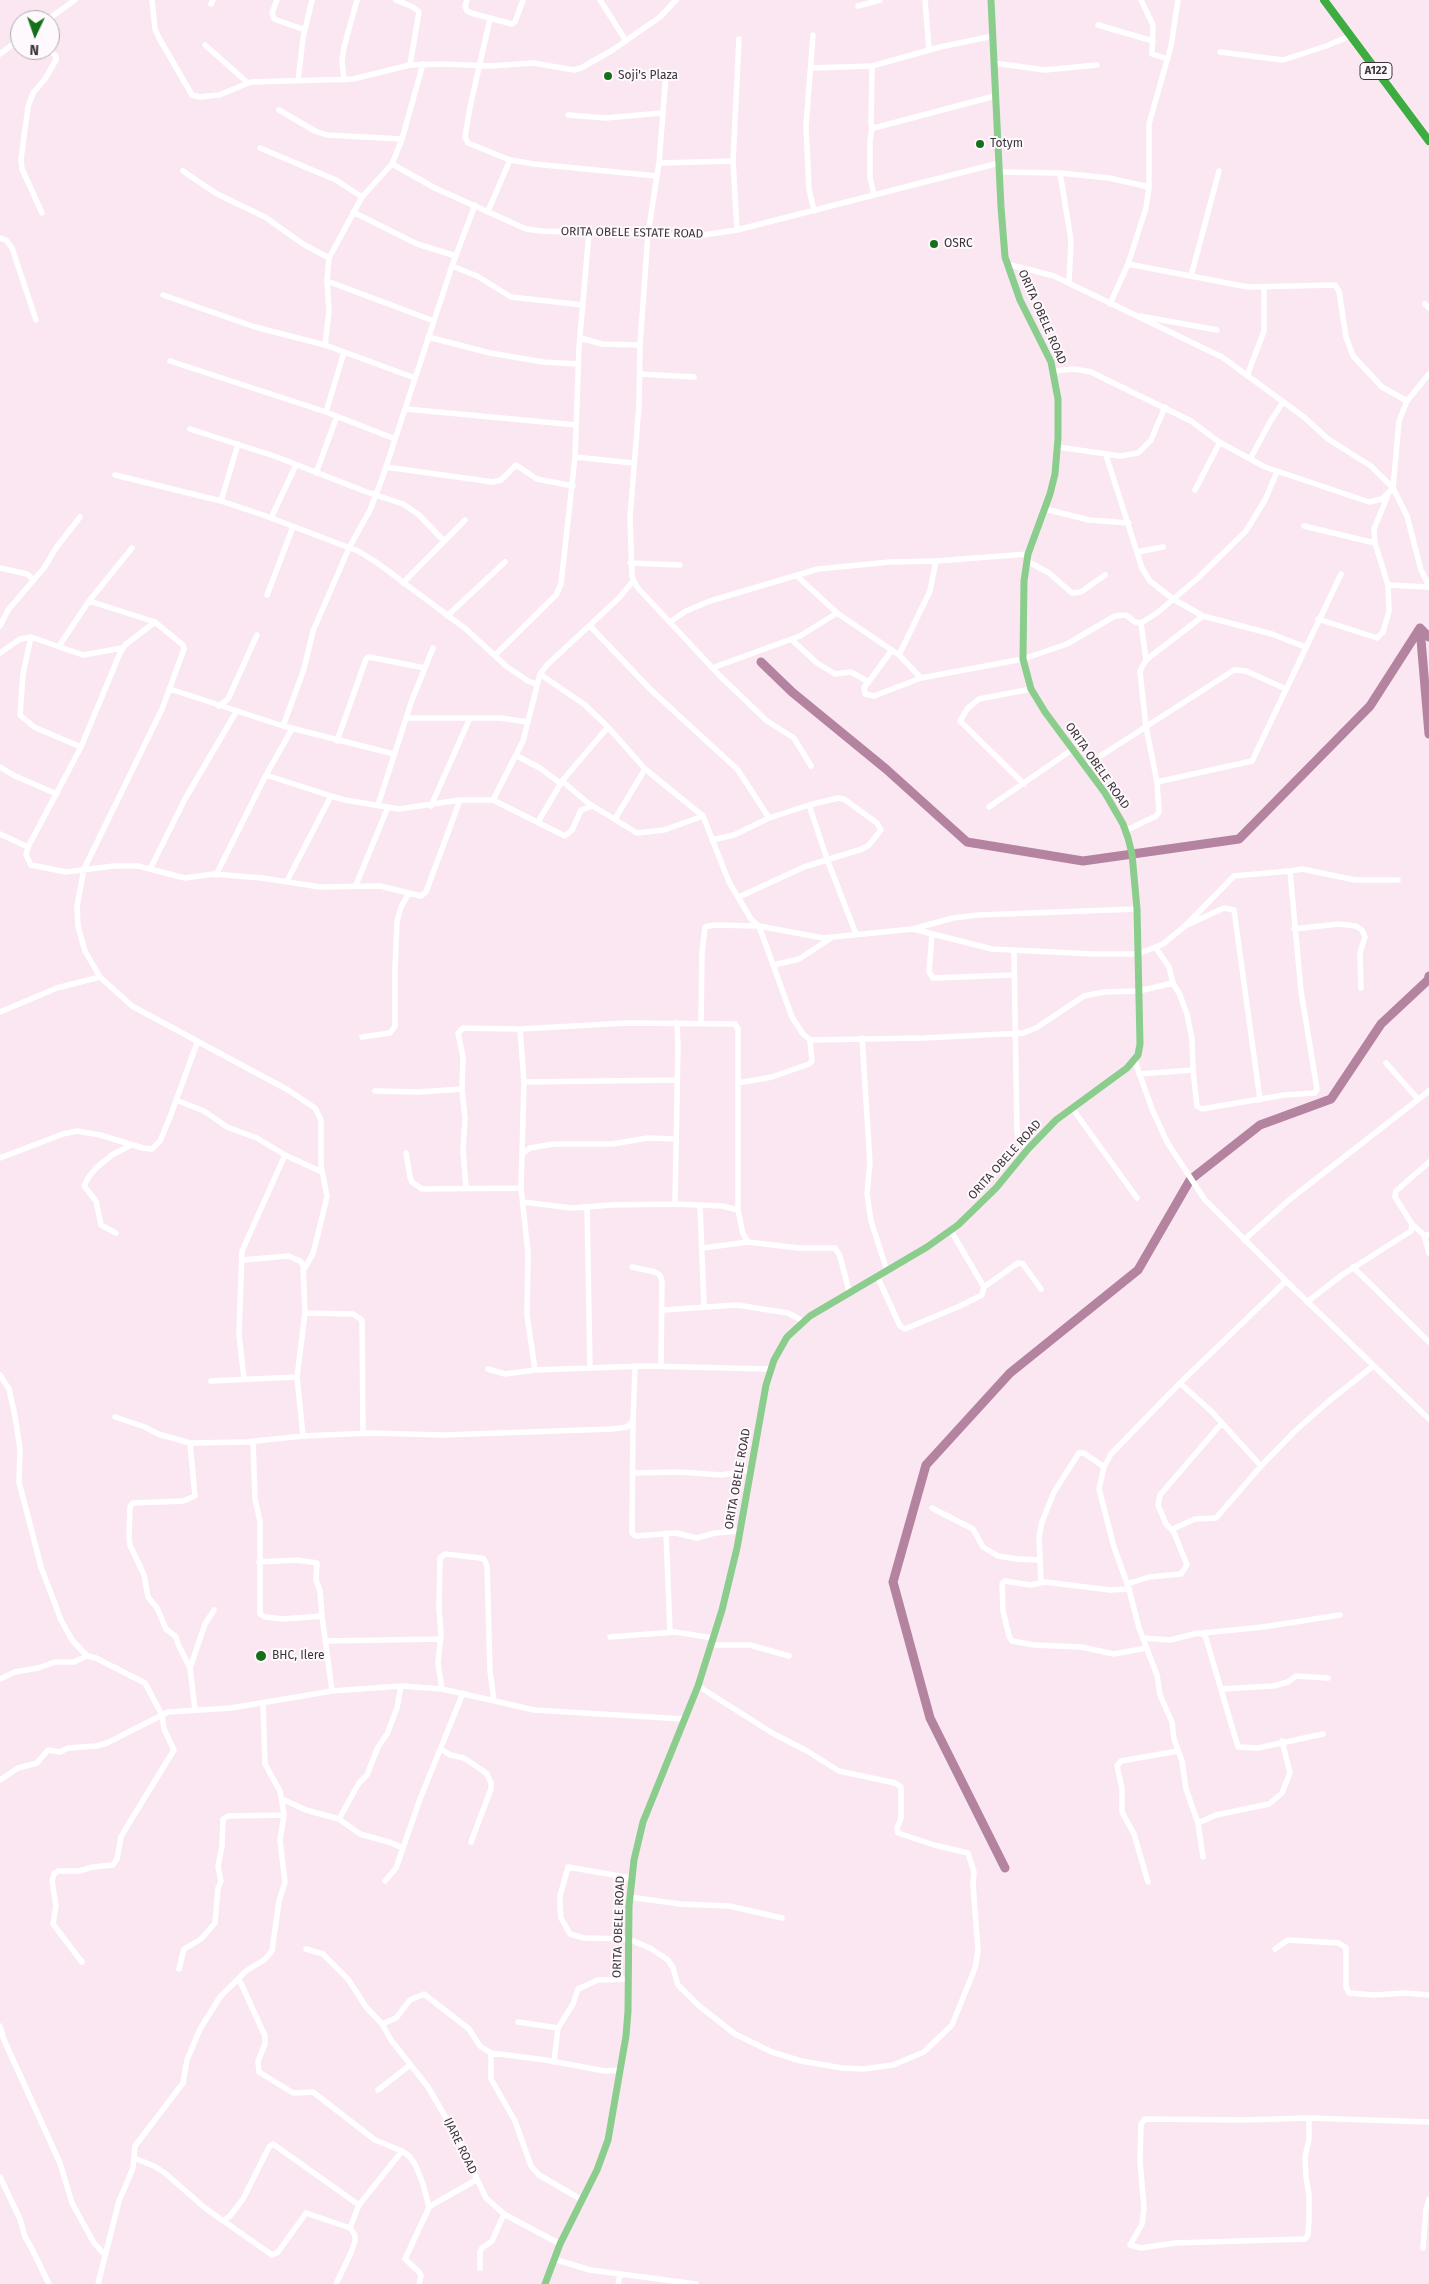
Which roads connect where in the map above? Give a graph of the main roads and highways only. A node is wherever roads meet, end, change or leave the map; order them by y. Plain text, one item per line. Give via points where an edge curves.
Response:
1 (991, 0) edge
2 (1324, 0) edge
3 (1429, 141) edge
4 (545, 2284) edge

1 - 4 main road, ORITA OBELE ROAD via 998,164 1007,264 1020,300 1054,371 1058,399 1055,474 1027,558 1022,608 1023,659 1031,689 1114,808 1126,831 1132,854 1137,908 1141,1034 1138,1055 1128,1068 1056,1120 996,1188 951,1232 803,1321 787,1337 770,1369 740,1531 712,1641 698,1686 643,1822 631,1878 628,2011 608,2140
2 - 3 highway, A122

